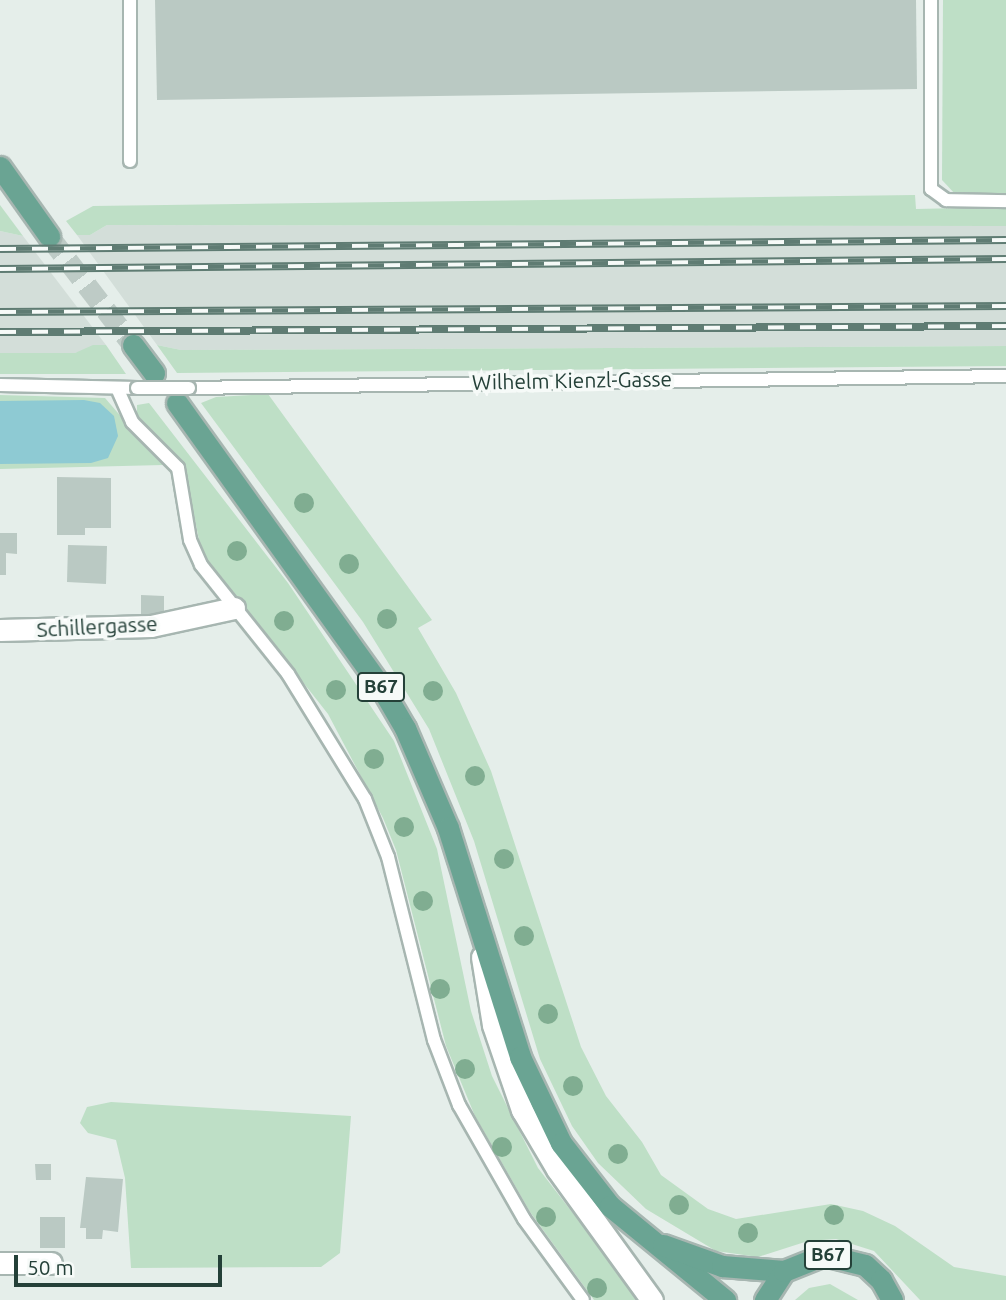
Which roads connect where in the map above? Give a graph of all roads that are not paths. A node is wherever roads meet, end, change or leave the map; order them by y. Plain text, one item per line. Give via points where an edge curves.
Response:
1 (130, 0) edge
2 (931, 0) edge
3 (130, 161) dead end
4 (0, 167) edge
5 (1006, 201) edge
6 (49, 236) tunnel mouth
7 (133, 345) tunnel mouth
8 (154, 373) dead end
9 (1006, 376) edge
10 (0, 385) edge
11 (117, 388) junction
12 (183, 396) junction
13 (234, 608) junction
14 (0, 630) edge
15 (475, 917) junction
16 (652, 1241) junction
17 (0, 1263) edge
18 (51, 1263) dead end
19 (784, 1271) junction
20 (892, 1299) edge
21 (583, 1300) edge
22 (652, 1300) edge
23 (725, 1300) edge
24 (765, 1300) edge

1 - 3 lane
2 - 5 lane via 931,190 946,200
4 - 6 main road
7 - 8 main road
9 - 12 lane, Wilhelm Kienzl-Gasse
10 - 11 lane
11 - 12 lane, Wilhelm Kienzl-Gasse, bridge
11 - 13 lane via 132,422 175,462 195,553
12 - 15 main road, B67 via 381,687 434,792
13 - 14 main road, Schillergasse via 151,626
13 - 21 lane via 308,702 365,799 388,857 434,1040 459,1105 524,1219
15 - 16 main road, B67 via 520,1057 561,1143 610,1206
15 - 22 main road via 493,1025 522,1110 557,1170
16 - 19 main road, B67 via 722,1266
16 - 23 main road, B67
17 - 18 main road
19 - 20 main road, B67 via 824,1255 845,1257 865,1265
19 - 24 main road, B67

